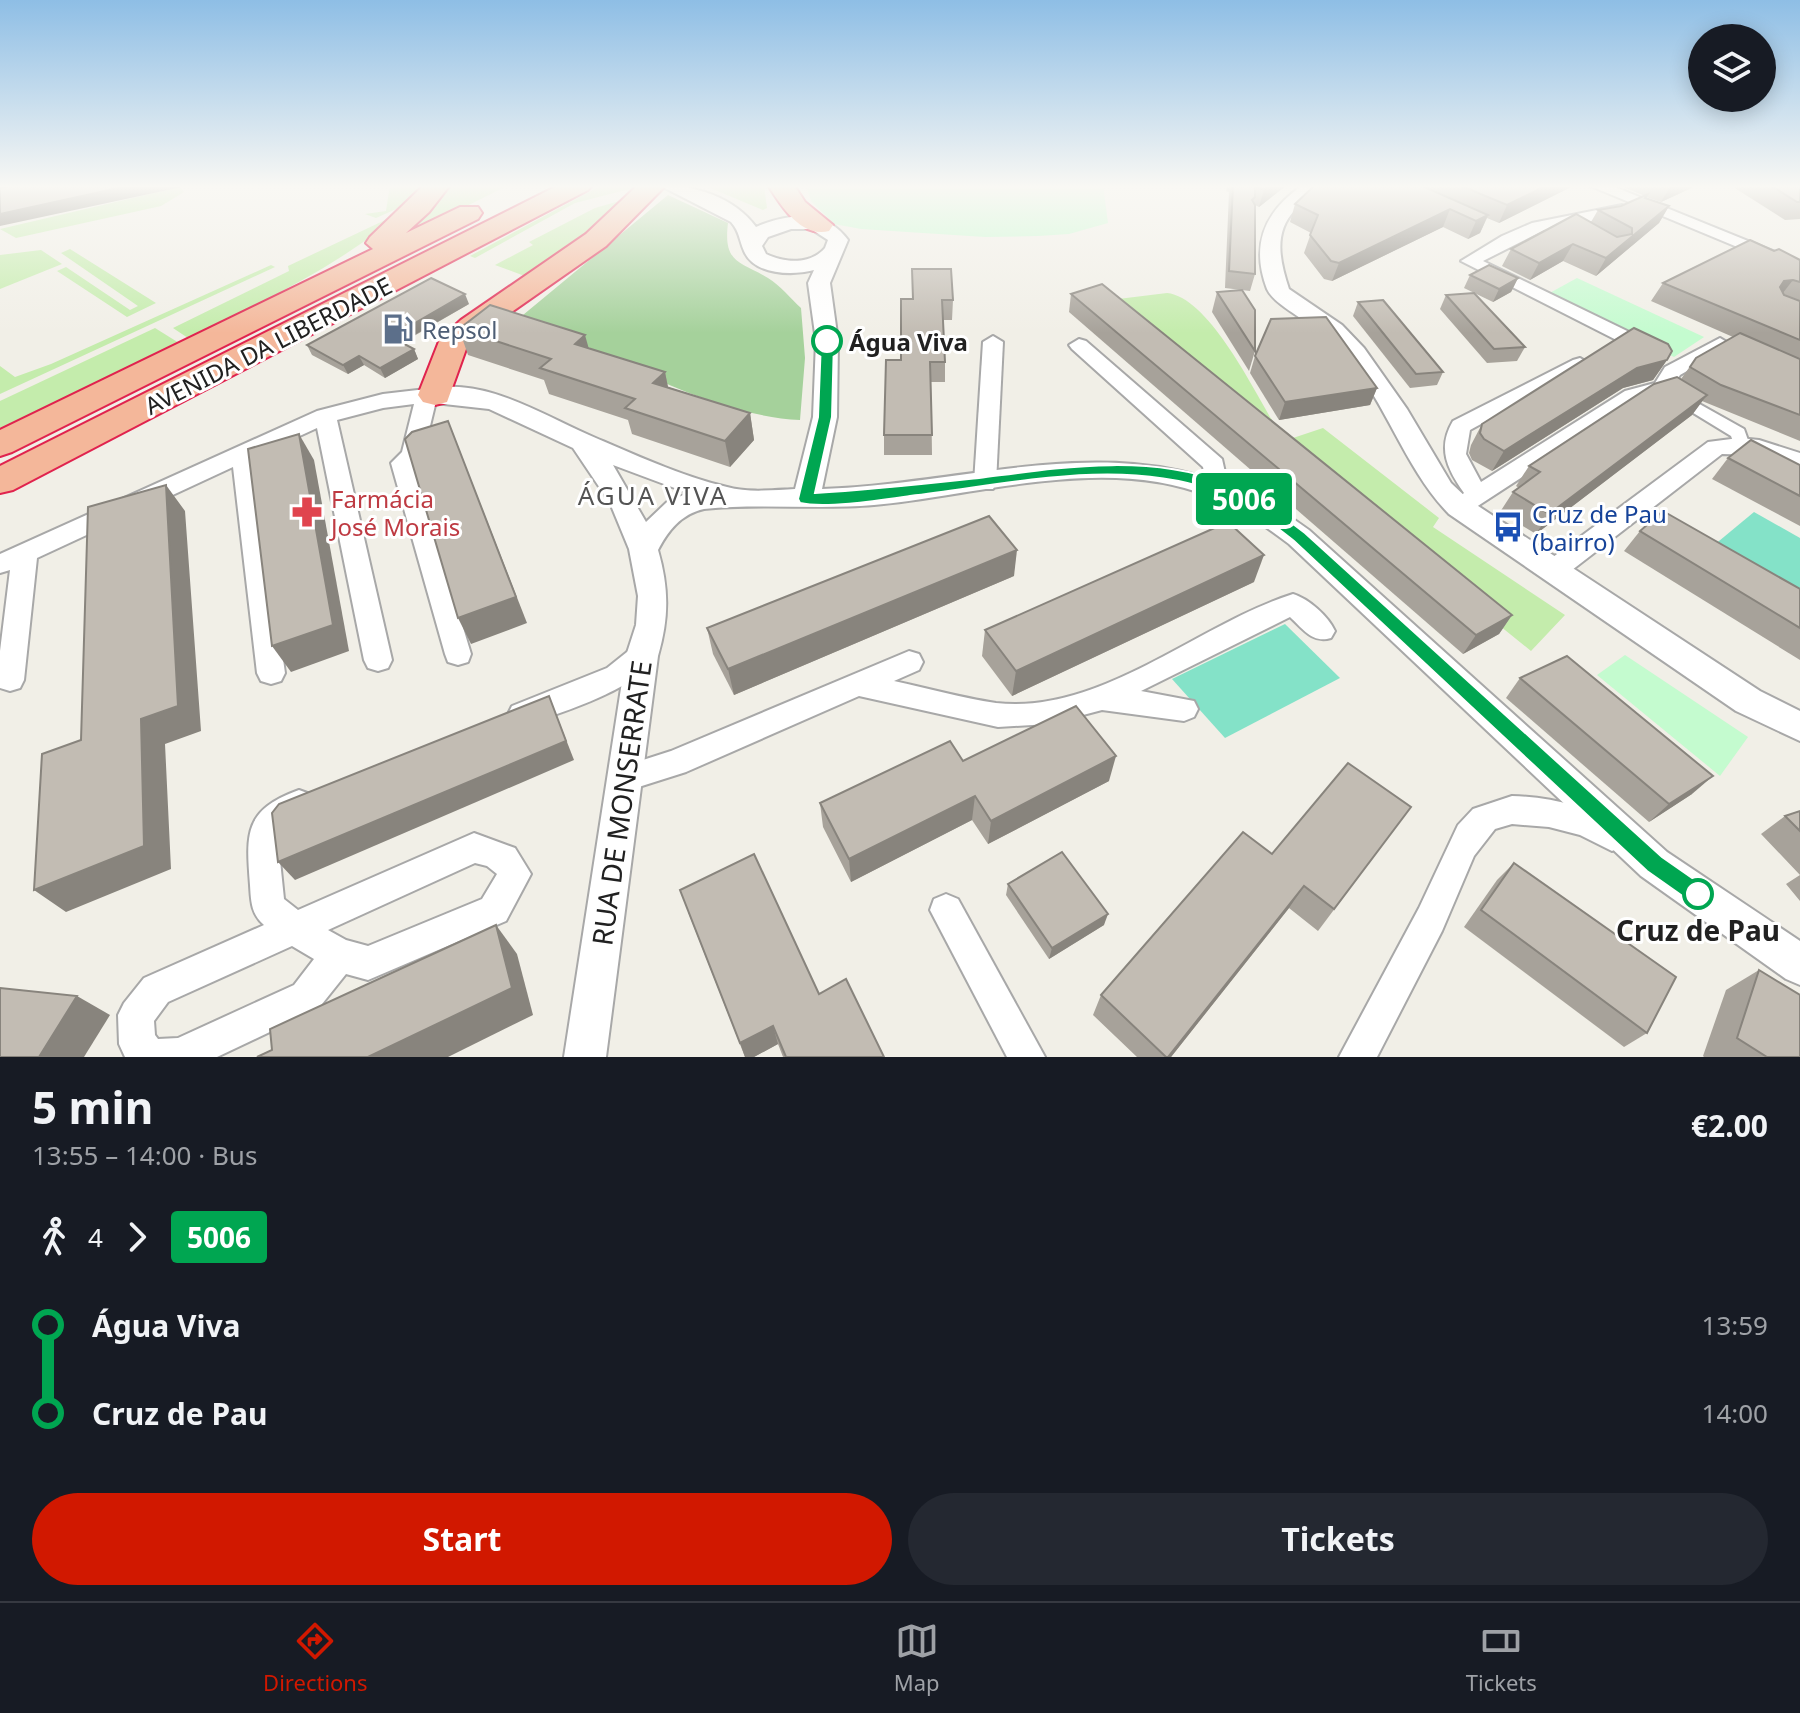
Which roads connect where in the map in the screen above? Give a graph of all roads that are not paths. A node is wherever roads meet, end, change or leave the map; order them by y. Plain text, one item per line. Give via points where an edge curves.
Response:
1 (390, 234) edge
2 (426, 234) edge
3 (483, 234) edge
4 (602, 234) edge
5 (750, 234) edge
6 (760, 234) edge
7 (835, 234) edge
8 (1271, 234) edge
9 (1503, 234) edge
10 (1519, 234) edge
11 (1717, 234) edge
12 (1512, 238) junction
13 (759, 254) junction
14 (831, 256) junction
15 (1800, 268) edge
16 (821, 311) junction
17 (241, 325) junction
18 (993, 342) dead end
19 (1727, 344) edge
20 (1079, 345) dead end
21 (1596, 355) edge
22 (1667, 379) junction
23 (431, 396) junction
24 (325, 416) junction
25 (583, 443) junction
26 (1741, 443) junction
27 (0, 444) edge
28 (242, 453) junction
29 (1800, 461) edge
30 (0, 481) edge
31 (985, 483) junction
32 (1216, 486) junction
33 (724, 496) junction
34 (806, 499) junction
35 (1469, 501) junction
36 (644, 550) junction
37 (25, 552) junction
38 (0, 564) edge
39 (1554, 570) junction
40 (1322, 631) dead end
41 (458, 654) dead end
42 (642, 656) junction
43 (378, 660) dead end
44 (909, 662) dead end
45 (271, 673) edge
46 (10, 680) dead end
47 (860, 685) junction
48 (1102, 698) junction
49 (1184, 709) dead end
50 (497, 724) edge
51 (1800, 727) edge
52 (626, 778) junction
53 (324, 794) edge
54 (1654, 864) junction
55 (946, 910) dead end
56 (294, 928) junction
57 (339, 955) junction
58 (1800, 965) edge
59 (584, 1056) edge
60 (1027, 1057) edge
61 (1357, 1057) edge

1 - 17 highway via 341,269
2 - 17 highway, AVENIDA DA LIBERDADE
3 - 30 highway, AVENIDA DA LIBERDADE
4 - 23 highway via 472,326 451,346
5 - 13 street
6 - 13 street
7 - 14 street
8 - 35 street via 1279,292 1334,330 1356,353 1441,489
9 - 12 street
10 - 12 street
11 - 15 street
12 - 22 street via 1470,261 1664,356
13 - 14 street via 792,267
13 - 16 street
14 - 16 street via 819,283
16 - 34 street via 827,341 825,417
17 - 27 highway, AVENIDA DA LIBERDADE
18 - 31 street
19 - 22 street
20 - 32 street via 1214,464
21 - 35 street via 1461,426 1453,449
22 - 26 street via 1738,433
22 - 35 street
23 - 24 street, RUA DE MONSERRATE
23 - 25 street, RUA DE MONSERRATE via 490,400
23 - 41 street via 412,455 402,463
24 - 28 street, RUA DE MONSERRATE
24 - 43 street
25 - 33 street, RUA DE MONSERRATE
25 - 36 street, RUA DE MONSERRATE via 608,473
26 - 29 street
26 - 39 street via 1716,447
28 - 37 street, RUA DE MONSERRATE
28 - 45 street
31 - 32 street, RUA DE MONSERRATE via 1115,470
31 - 34 street, RUA DE MONSERRATE
32 - 54 street, RUA DE MONSERRATE via 1260,506 1299,537
33 - 34 street, RUA DE MONSERRATE
33 - 36 street, RUA DE MONSERRATE via 675,509
35 - 39 street
36 - 42 street, RUA DE MONSERRATE via 652,621
37 - 38 street, RUA DE MONSERRATE
37 - 46 street
39 - 51 street via 1748,701
40 - 48 street via 1293,604
42 - 50 street via 617,676
42 - 52 street, RUA DE MONSERRATE
44 - 47 street
47 - 48 street via 998,715 1049,712
47 - 52 street via 676,763
48 - 49 street
52 - 59 street, RUA DE MONSERRATE
53 - 56 street via 283,810 262,837 268,907
54 - 58 street, RUA DE MONSERRATE
54 - 61 street via 1599,828 1554,814 1515,810 1485,818 1468,836
55 - 60 street
56 - 57 street
56 - 57 street via 156,990 136,1015 137,1044 152,1057 179,1056 306,997
56 - 57 street via 474,848 497,853 510,863 515,874 494,910 368,963

